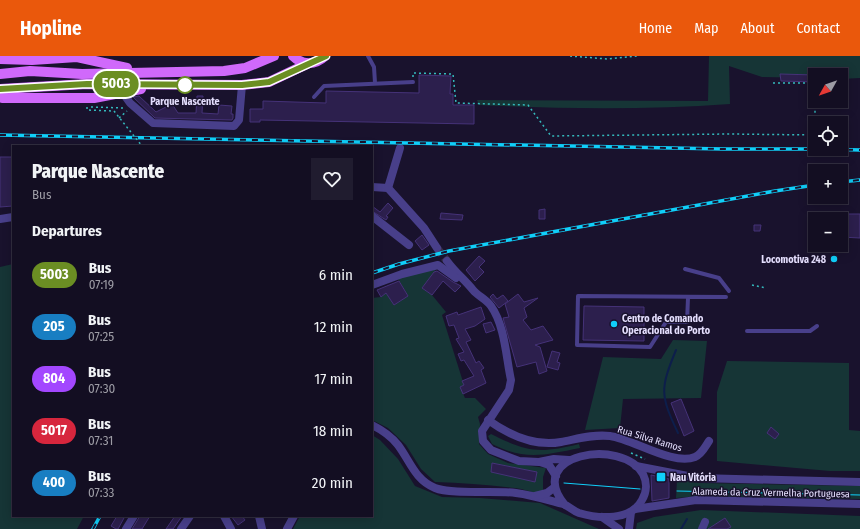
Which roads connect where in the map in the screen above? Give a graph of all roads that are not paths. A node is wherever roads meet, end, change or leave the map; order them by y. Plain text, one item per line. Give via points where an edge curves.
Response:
1 (13, 56) edge
2 (274, 56) edge
3 (293, 56) edge
4 (326, 56) edge
5 (368, 56) edge
6 (46, 57) edge
7 (1, 59) edge
8 (307, 64) junction
9 (153, 71) junction
10 (0, 74) edge
11 (413, 82) road end
12 (375, 83) junction
13 (171, 84) junction
14 (242, 85) junction
15 (126, 91) junction
16 (1, 94) edge
17 (314, 97) dead end
18 (400, 148) dead end
19 (373, 187) edge
20 (388, 188) junction
21 (12, 217) edge
22 (373, 217) edge
23 (0, 219) edge
24 (409, 245) dead end
25 (437, 248) tunnel mouth
26 (447, 261) tunnel mouth
27 (685, 269) dead end
28 (373, 285) edge
29 (474, 290) junction
30 (729, 291) dead end
31 (726, 297) dead end
32 (688, 298) junction
33 (817, 326) dead end
34 (747, 331) dead end
35 (488, 420) junction
36 (373, 426) edge
37 (708, 441) dead end
38 (569, 460) junction
39 (539, 462) junction
40 (636, 466) junction
41 (556, 476) junction
42 (860, 482) edge
43 (555, 487) junction
44 (534, 496) junction
45 (565, 504) junction
46 (860, 504) edge
47 (633, 510) junction
48 (133, 517) edge
49 (189, 517) edge
50 (225, 517) edge
51 (259, 517) edge
52 (293, 517) edge
53 (602, 517) junction
54 (126, 529) edge
55 (182, 529) edge
56 (231, 529) edge
57 (262, 529) edge
58 (287, 529) edge
59 (619, 529) edge
60 (629, 529) edge

1 - 7 street
2 - 9 main road via 238,69
3 - 8 main road via 298,62
4 - 8 main road
5 - 12 lane via 374,67
6 - 7 main road
6 - 9 main road via 83,58 115,66
8 - 14 main road via 269,82
9 - 10 main road via 82,74 30,71
11 - 12 lane
12 - 17 lane via 365,86 324,86
13 - 14 main road
13 - 15 main road
13 - 16 main road via 87,84
14 - 15 street via 239,120 234,126 153,123 130,103 125,96
15 - 16 main road via 94,98
18 - 20 street
19 - 20 street
20 - 25 street via 424,228
21 - 23 street
22 - 24 street
26 - 29 street
27 - 30 lane via 719,278
28 - 29 street via 435,266
29 - 35 street via 487,301 498,320 511,380 509,390
31 - 32 lane
32 - 32 lane via 578,296 577,345 650,347 666,322 687,322
33 - 34 lane via 810,331
35 - 37 street, Rua Silva Ramos via 517,437 539,443 606,436 682,458 695,457 703,451
35 - 39 street via 482,431 483,441 491,450 519,461
36 - 44 street via 390,436 420,478 436,488 501,491
38 - 39 street
38 - 40 street via 600,454 626,460
38 - 41 street
39 - 41 street via 549,465
40 - 42 street, Alameda da Cruz Vermelha Portuguesa via 698,478
40 - 47 street via 643,474 646,485 645,496
41 - 43 street
43 - 44 street via 547,493
43 - 45 street
44 - 45 street
45 - 53 street via 579,513
46 - 47 street, Alameda da Cruz Vermelha Portuguesa via 711,500 674,502
47 - 53 street
47 - 60 street
48 - 54 street
49 - 55 street
50 - 56 street
51 - 57 street
52 - 58 street
53 - 59 street

